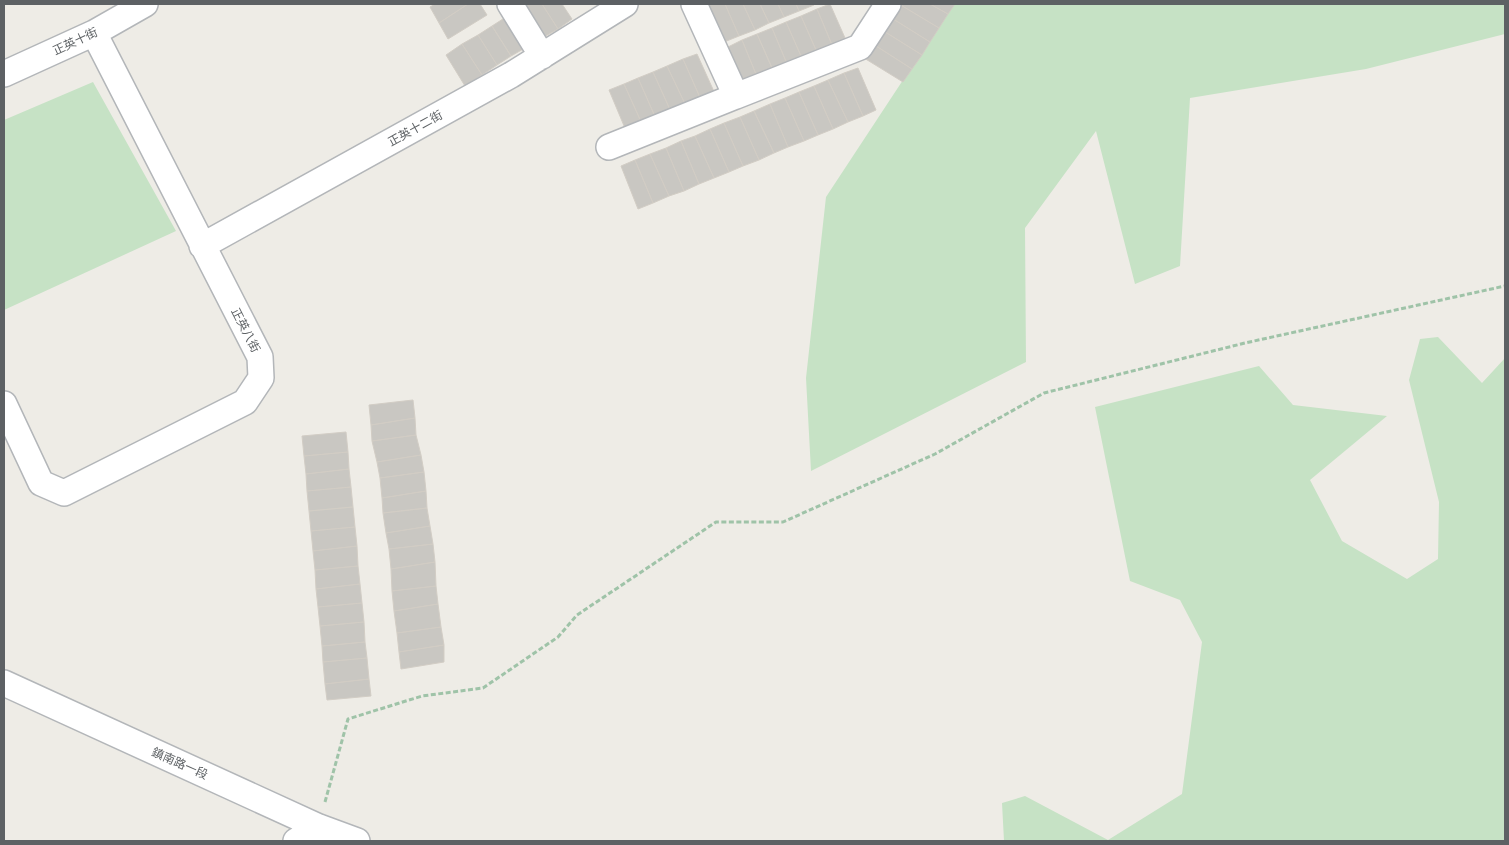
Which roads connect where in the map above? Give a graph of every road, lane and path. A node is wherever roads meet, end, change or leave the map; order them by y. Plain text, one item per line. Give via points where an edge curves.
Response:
1 (145, 4) edge
2 (510, 4) edge
3 (625, 4) edge
4 (694, 4) edge
5 (888, 4) edge
6 (94, 33) junction
7 (542, 56) junction
8 (4, 74) edge
9 (736, 96) junction
10 (609, 147) dead end
11 (202, 246) junction
12 (1505, 286) edge
13 (4, 404) edge
14 (4, 683) edge
15 (319, 827) junction
16 (296, 841) edge
17 (357, 841) edge

1 - 6 street, 正英十街
2 - 7 street
3 - 7 street, 正英十二街
4 - 9 street
5 - 9 street via 860,47
6 - 8 street, 正英十街
6 - 11 street, 正英八街
7 - 11 street, 正英十二街
9 - 10 street
11 - 13 street, 正英八街 via 260,357 261,378 245,402 64,493 42,483
12 - 15 path via 1044,393 935,454 783,522 716,522 577,615 558,637 483,688 422,696 348,719
14 - 15 street, 鎮南路一段
15 - 16 street
15 - 17 street, 鎮南路一段

